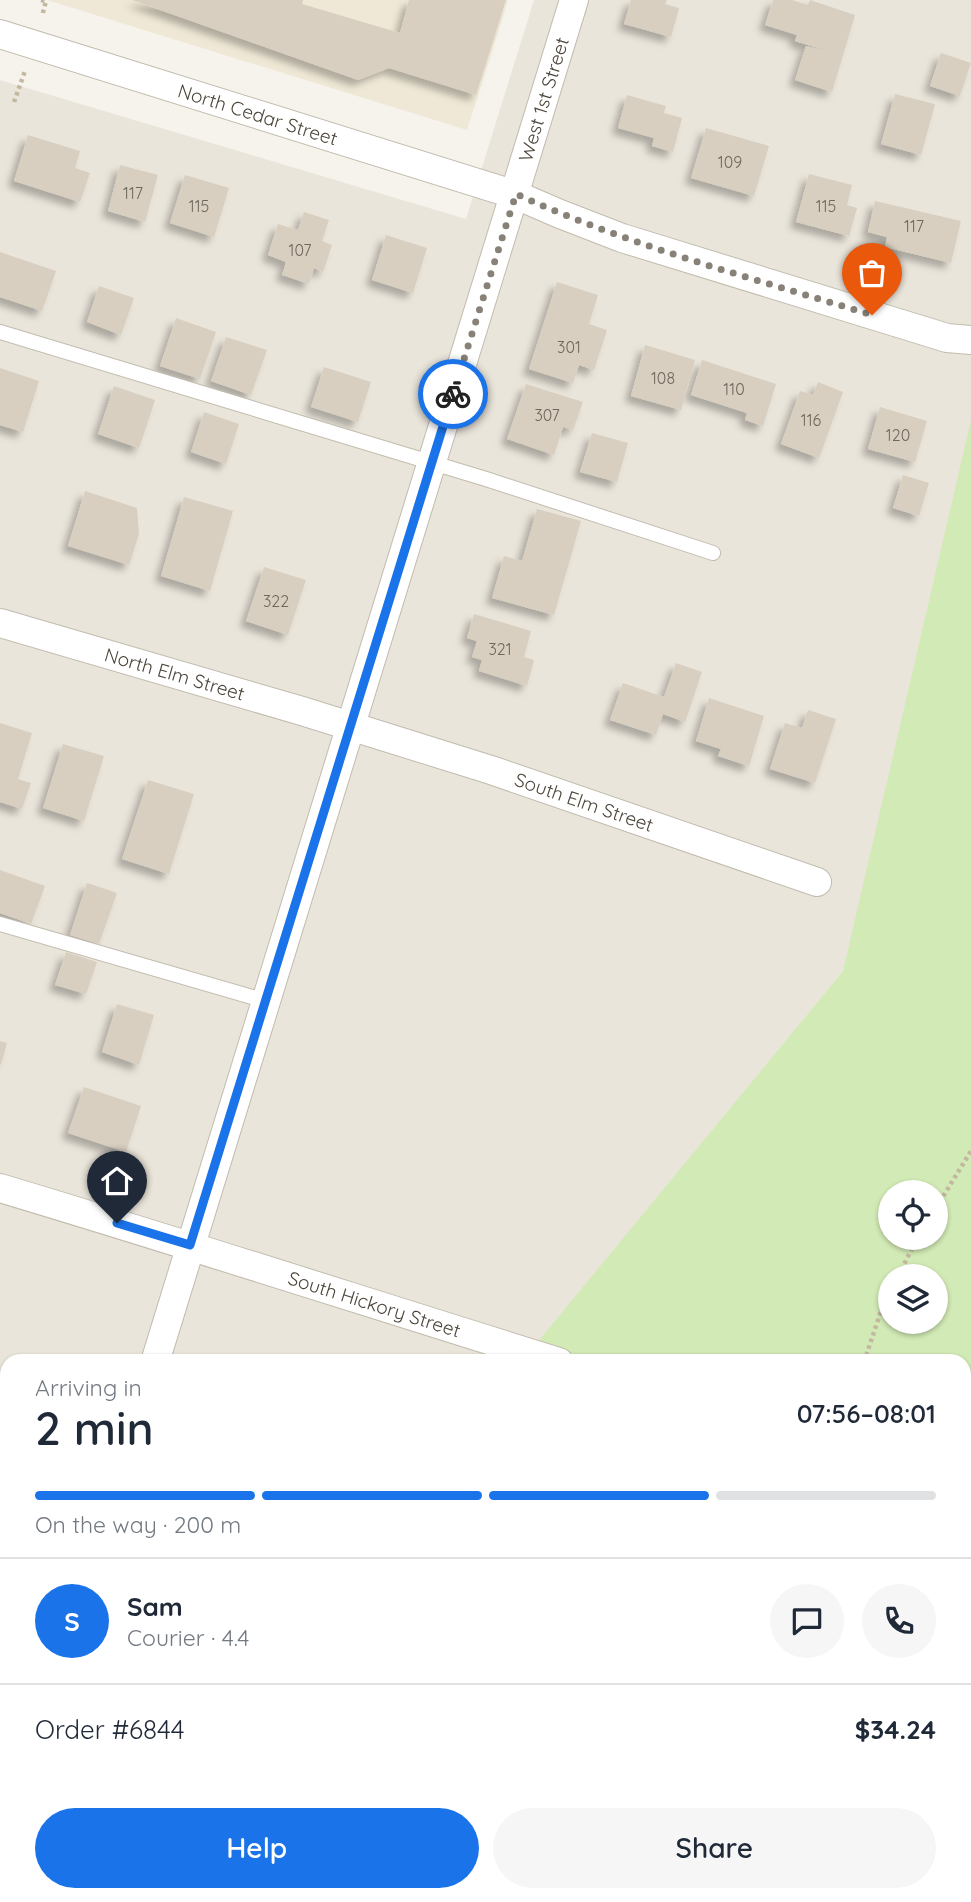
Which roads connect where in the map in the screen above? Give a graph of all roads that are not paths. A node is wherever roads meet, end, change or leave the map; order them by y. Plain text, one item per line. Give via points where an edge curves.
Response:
1 (574, 0) edge
2 (0, 34) edge
3 (516, 194) junction
4 (0, 332) edge
5 (971, 340) edge
6 (431, 463) junction
7 (713, 553) dead end
8 (0, 623) edge
9 (350, 726) junction
10 (817, 882) dead end
11 (0, 924) edge
12 (266, 1001) junction
13 (0, 1188) edge
14 (190, 1245) junction
15 (157, 1354) edge
16 (533, 1354) edge

1 - 3 street, West 1st Street
2 - 3 street, North Cedar Street
3 - 5 street, North Cedar Street via 622,238 947,338
3 - 6 street, West 1st Street
4 - 6 lane
6 - 7 lane
6 - 9 street, West 1st Street
8 - 9 street, North Elm Street
9 - 10 street, South Elm Street
9 - 12 street, West 1st Street
11 - 12 lane
12 - 14 street, West 1st Street
13 - 14 street, South Hickory Street
14 - 15 street, West 1st Street
14 - 16 street, South Hickory Street

